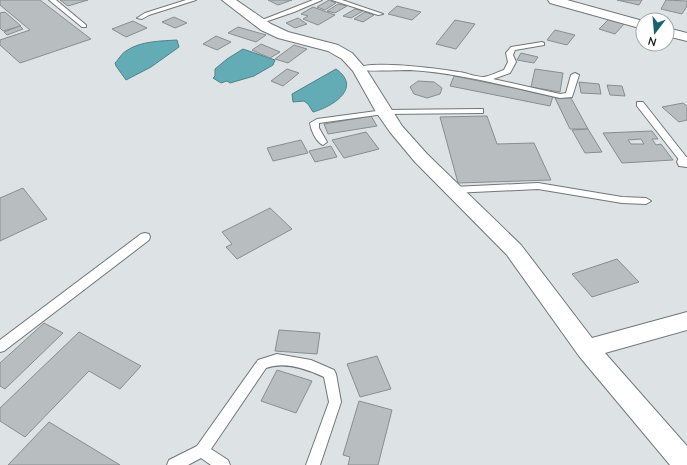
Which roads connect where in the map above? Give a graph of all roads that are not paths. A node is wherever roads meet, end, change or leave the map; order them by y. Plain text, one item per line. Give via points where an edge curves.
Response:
1 (52, 0) edge
2 (194, 0) edge
3 (228, 0) edge
4 (319, 0) edge
5 (335, 0) edge
6 (554, 0) edge
7 (380, 14) dead end
8 (140, 18) dead end
9 (260, 22) junction
10 (635, 23) edge
11 (84, 26) dead end
12 (675, 34) edge
13 (687, 37) edge
14 (542, 44) dead end
15 (359, 69) junction
16 (575, 75) dead end
17 (483, 80) junction
18 (640, 104) dead end
19 (480, 111) dead end
20 (384, 112) junction
21 (323, 142) dead end
22 (686, 162) edge
23 (453, 190) junction
24 (646, 201) dead end
25 (145, 237) dead end
26 (687, 321) edge
27 (0, 347) edge
28 (587, 349) junction
29 (202, 451) junction
30 (174, 465) edge
31 (223, 465) edge
32 (313, 465) edge
33 (687, 465) edge

1 - 11 lane
2 - 8 lane
3 - 9 street
4 - 9 lane
5 - 7 lane
6 - 10 street
9 - 15 street via 283,35 333,48 347,56
12 - 13 street
14 - 17 lane via 513,48 509,55 512,62 508,70
15 - 17 lane via 400,66
15 - 20 street
16 - 17 lane via 569,95
18 - 22 lane
19 - 20 lane
20 - 21 lane via 317,121 314,123 315,128
20 - 23 street via 421,158
23 - 24 lane via 538,186 622,200
23 - 28 street via 514,250
25 - 27 lane
26 - 28 street
28 - 33 street
29 - 30 lane
29 - 31 lane
29 - 32 lane via 262,364 277,359 311,365 330,374 335,402

